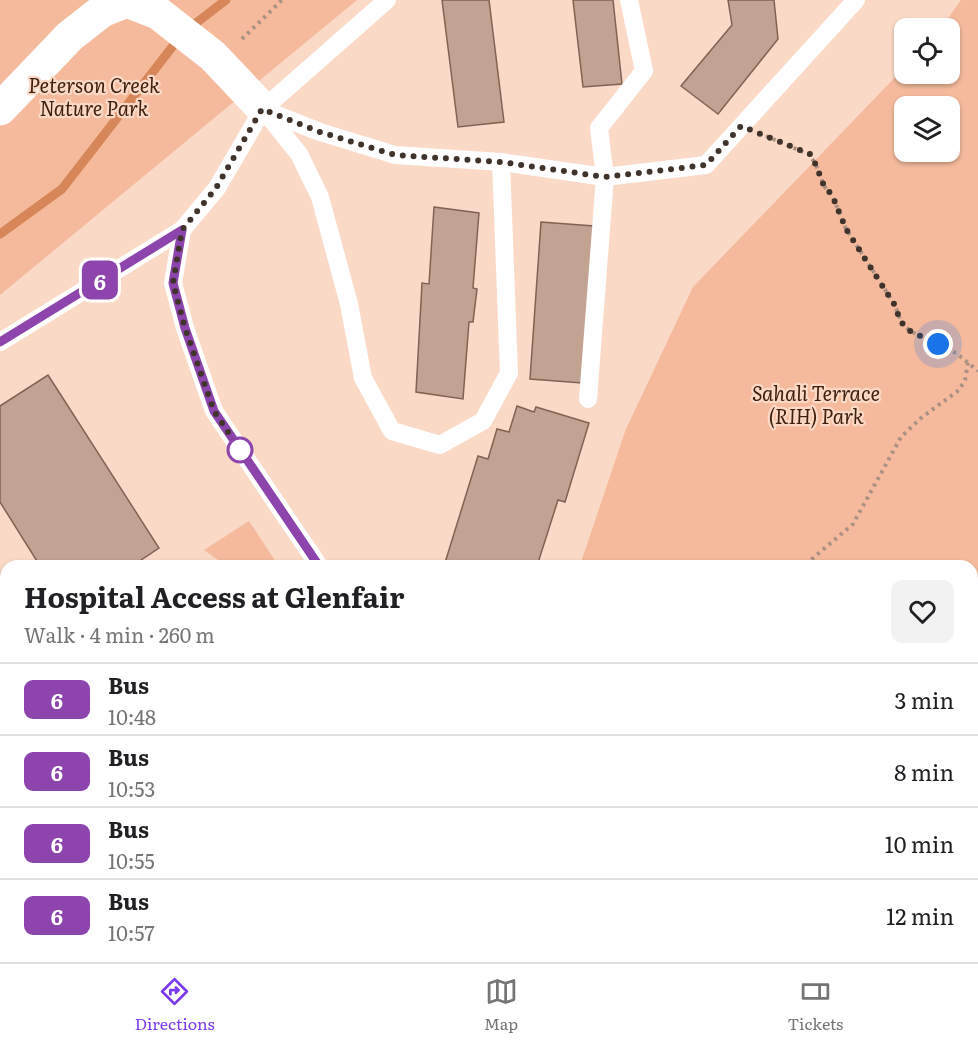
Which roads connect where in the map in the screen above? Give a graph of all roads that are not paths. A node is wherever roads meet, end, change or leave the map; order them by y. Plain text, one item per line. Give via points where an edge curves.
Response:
1 (387, 0) edge
2 (630, 0) edge
3 (856, 0) edge
4 (128, 1) edge
5 (0, 108) edge
6 (262, 109) junction
7 (501, 162) junction
8 (605, 177) junction
9 (182, 230) junction
10 (0, 342) edge
11 (588, 399) dead end
12 (315, 560) edge

1 - 6 lane
2 - 8 lane via 644,71 599,128
3 - 8 lane via 706,165
4 - 5 street via 102,11 70,36
4 - 6 street via 158,13 216,58
6 - 7 lane via 395,155
6 - 7 lane via 298,154 320,196 349,304 363,378 392,431 440,444 483,421 510,373
6 - 9 lane via 216,188
7 - 8 lane
8 - 11 lane
9 - 10 lane
9 - 12 lane via 173,283 214,411

